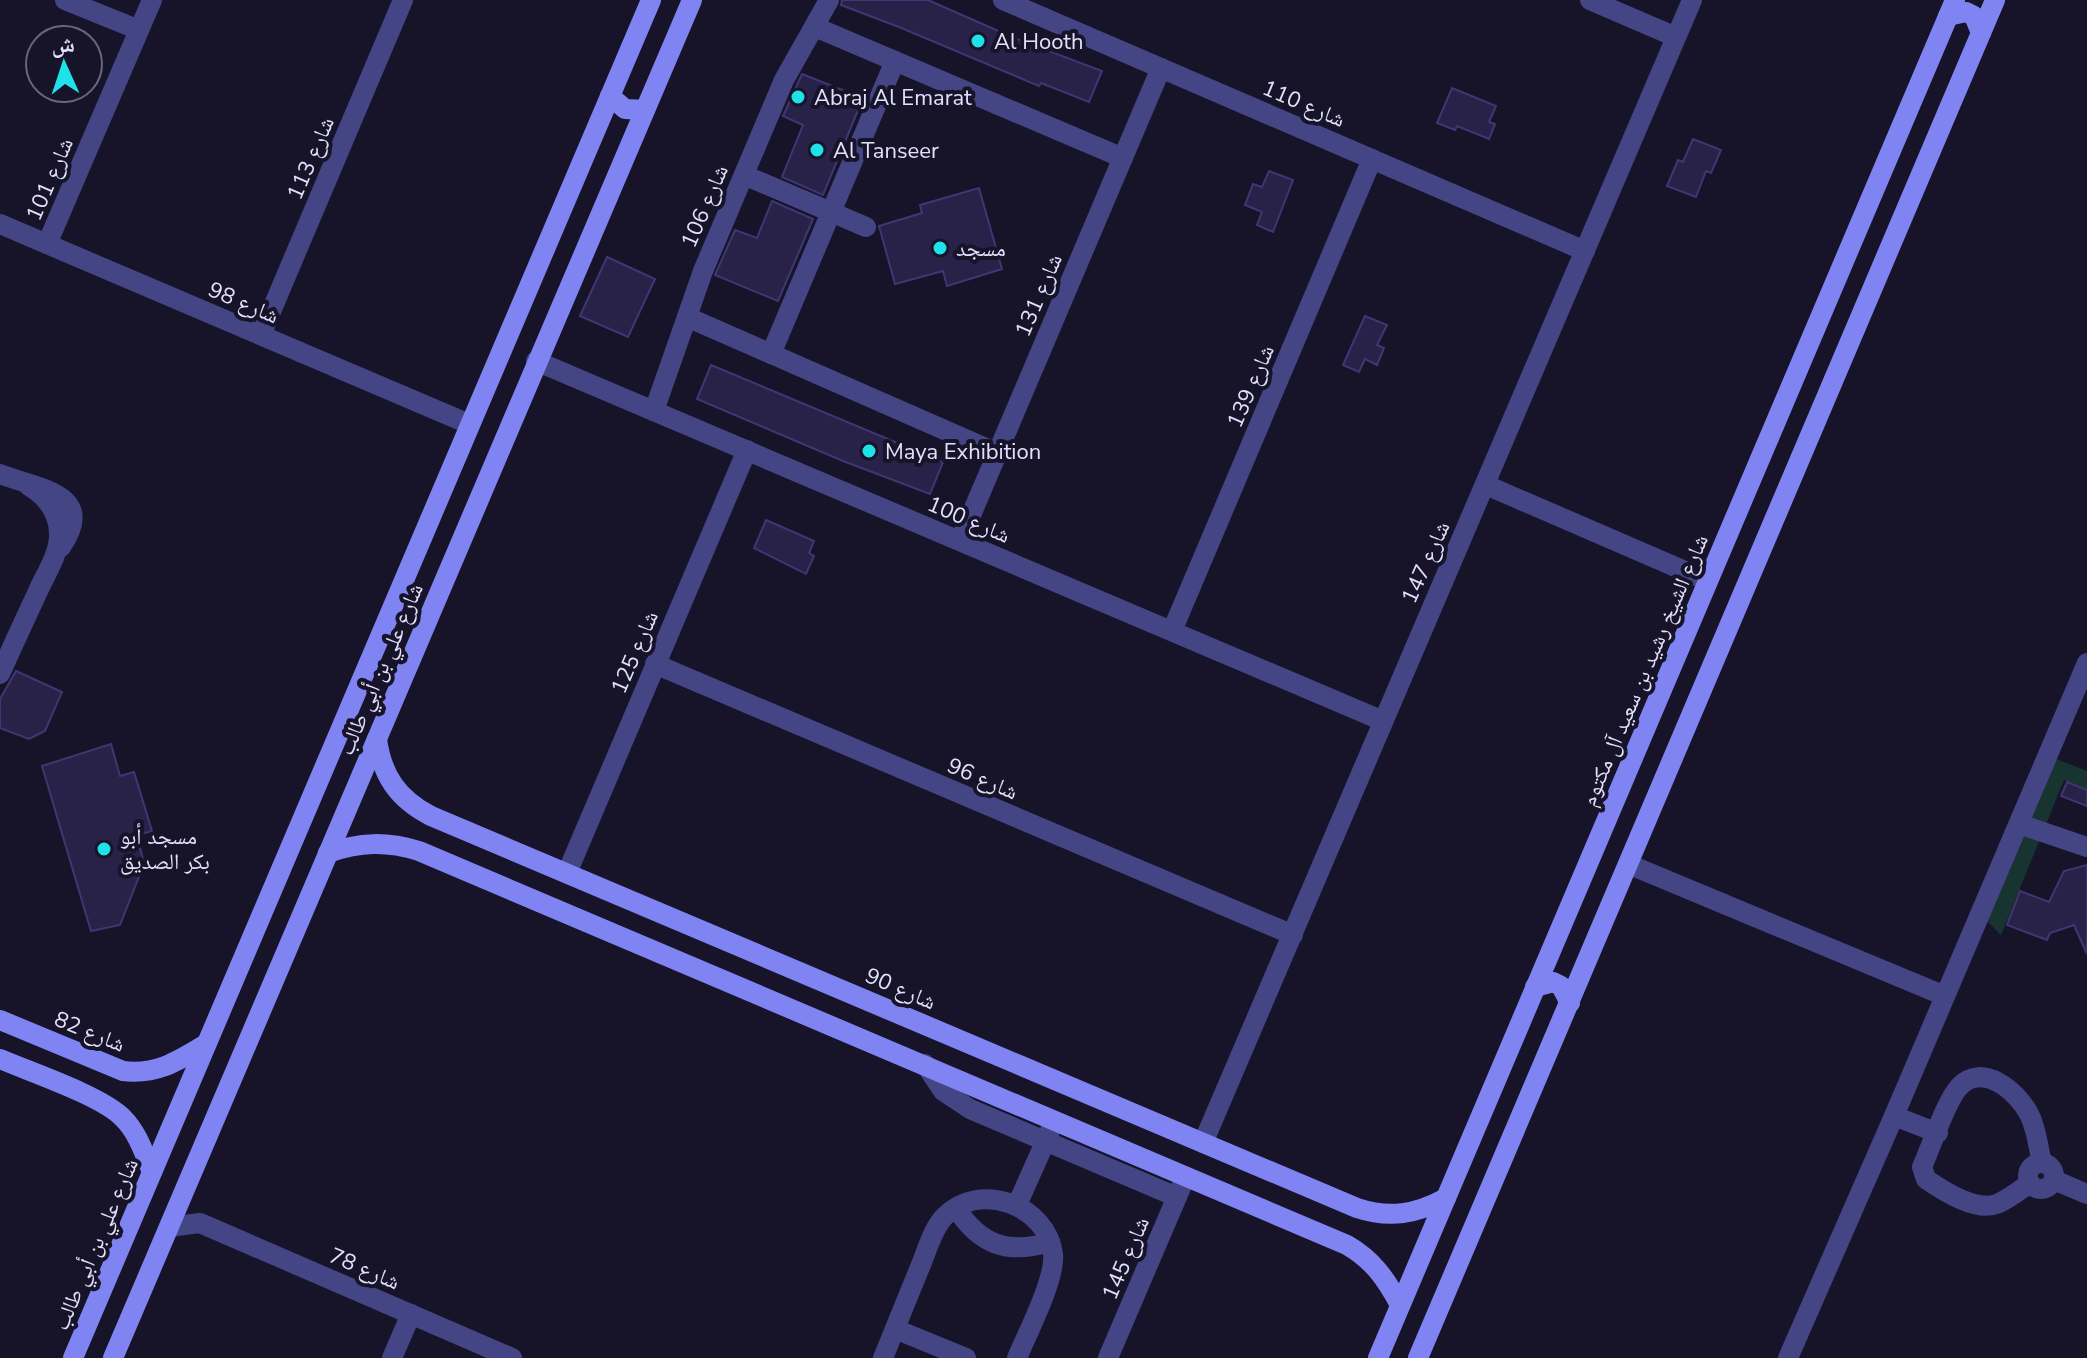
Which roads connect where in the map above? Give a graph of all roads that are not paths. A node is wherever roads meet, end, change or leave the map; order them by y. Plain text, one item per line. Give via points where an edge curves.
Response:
1 (65, 0) edge
2 (152, 0) edge
3 (403, 0) edge
4 (651, 0) edge
5 (692, 0) edge
6 (829, 0) edge
7 (1003, 0) edge
8 (1590, 0) edge
9 (1692, 0) edge
10 (1995, 0) edge
11 (1952, 8) edge
12 (815, 27) junction
13 (139, 30) junction
14 (1981, 33) junction
15 (1676, 37) junction
16 (895, 61) junction
17 (1161, 68) junction
18 (610, 96) junction
19 (645, 110) junction
20 (585, 151) junction
21 (1123, 158) junction
22 (1372, 159) junction
23 (620, 168) junction
24 (744, 175) junction
25 (831, 212) junction
26 (0, 224) edge
27 (866, 227) dead end
28 (47, 244) junction
29 (1585, 251) junction
30 (687, 317) junction
31 (261, 335) junction
32 (771, 354) junction
33 (536, 361) junction
34 (654, 411) junction
35 (469, 424) junction
36 (747, 450) junction
37 (997, 453) junction
38 (0, 474) edge
39 (1486, 485) junction
40 (960, 541) junction
41 (1708, 581) junction
42 (1172, 631) junction
43 (2087, 663) edge
44 (655, 664) junction
45 (0, 674) edge
46 (1383, 721) junction
47 (377, 739) junction
48 (2019, 824) junction
49 (489, 840) junction
50 (2087, 847) edge
51 (328, 853) junction
52 (1628, 864) junction
53 (567, 873) junction
54 (473, 874) junction
55 (1293, 935) junction
56 (1549, 955) junction
57 (1585, 968) junction
58 (1535, 987) junction
59 (1945, 996) junction
60 (1570, 1003) junction
61 (910, 1019) junction
62 (5, 1022) edge
63 (938, 1031) junction
64 (206, 1044) junction
65 (0, 1048) edge
66 (899, 1054) junction
67 (0, 1059) edge
68 (925, 1064) junction
69 (1894, 1116) junction
70 (1055, 1120) junction
71 (1938, 1133) junction
72 (1045, 1141) junction
73 (1203, 1143) junction
74 (2042, 1163) junction
75 (152, 1172) junction
76 (1186, 1176) junction
77 (1291, 1180) junction
78 (2054, 1180) junction
79 (2030, 1183) junction
80 (2087, 1194) edge
81 (1177, 1197) junction
82 (182, 1198) junction
83 (1446, 1198) junction
84 (1017, 1205) junction
85 (956, 1208) junction
86 (1275, 1214) junction
87 (200, 1223) junction
88 (169, 1227) junction
89 (1050, 1242) junction
90 (1400, 1305) junction
91 (411, 1314) junction
92 (895, 1329) junction
93 (73, 1358) edge
94 (113, 1358) edge
95 (392, 1358) edge
96 (512, 1358) edge
97 (883, 1358) edge
98 (966, 1358) edge
99 (1017, 1358) edge
100 (1108, 1358) edge
101 (1378, 1358) edge
102 (1418, 1358) edge
103 (1788, 1358) edge

1 - 13 street
2 - 13 street, شارع 101
3 - 31 street, شارع 113
4 - 18 street, شارع علي بن أبي طالب
5 - 19 street, شارع علي بن أبي طالب
6 - 12 street, شارع 106
7 - 17 street, شارع 110
8 - 15 street
9 - 15 street, شارع 147
10 - 14 street
11 - 14 street via 1974,16
11 - 41 street, شارع الشيخ رشيد بن سعيد آل مكتوم
12 - 16 street
12 - 24 street, شارع 106 via 790,66
13 - 28 street, شارع 101
14 - 52 street
15 - 29 street, شارع 147
16 - 21 street
16 - 25 street
17 - 21 street, شارع 131
17 - 22 street, شارع 110
18 - 19 street via 625,109
18 - 20 street, شارع علي بن أبي طالب
19 - 23 street, شارع علي بن أبي طالب
20 - 23 street via 606,152
20 - 35 street, شارع علي بن أبي طالب
21 - 37 street, شارع 131
22 - 29 street, شارع 110
22 - 42 street, شارع 139
23 - 33 street, شارع علي بن أبي طالب
24 - 25 street
24 - 30 street, شارع 106
25 - 27 street
25 - 32 street
26 - 28 street, شارع 98
28 - 31 street, شارع 98
29 - 39 street, شارع 147
30 - 32 street
30 - 34 street, شارع 106
31 - 35 street, شارع 98
32 - 37 street
33 - 34 street, شارع 100
33 - 47 street, شارع علي بن أبي طالب
34 - 36 street, شارع 100
35 - 64 street, شارع علي بن أبي طالب
36 - 40 street, شارع 100
36 - 44 street, شارع 125
37 - 40 street, شارع 131
38 - 45 street via 62,497 74,517
39 - 41 street
39 - 46 street, شارع 147
40 - 42 street, شارع 100
41 - 56 street, شارع الشيخ رشيد بن سعيد آل مكتوم
42 - 46 street, شارع 100
43 - 48 street
44 - 53 street, شارع 125
44 - 55 street, شارع 96
46 - 55 street, شارع 147
47 - 49 street, شارع 90 via 387,778 406,800
47 - 51 street, شارع علي بن أبي طالب
48 - 50 street
48 - 59 street
49 - 53 street, شارع 90
49 - 54 street via 475,850
51 - 54 street via 382,843 419,851
51 - 82 street, شارع علي بن أبي طالب
52 - 57 street
52 - 59 street
53 - 61 street, شارع 90
54 - 66 street
55 - 73 street, شارع 147
56 - 57 street via 1567,972
56 - 58 street, شارع الشيخ رشيد بن سعيد آل مكتوم
57 - 60 street
58 - 60 street via 1553,982
58 - 83 street, شارع الشيخ رشيد بن سعيد آل مكتوم
59 - 69 street
60 - 102 street
61 - 63 street, شارع 90
61 - 66 street via 916,1039
62 - 64 street, شارع 82 via 132,1072 159,1070
62 - 65 street
63 - 68 street via 924,1044
63 - 73 street, شارع 90
64 - 75 street, شارع علي بن أبي طالب
66 - 68 street
67 - 75 street via 121,1115
68 - 70 street
68 - 72 street via 956,1101
69 - 71 street
69 - 103 street
70 - 72 street
70 - 76 street
71 - 74 street via 1960,1086 1987,1078 2011,1092 2028,1112
71 - 79 street via 1922,1167 1931,1183 1986,1206
72 - 81 street
72 - 84 street
73 - 77 street, شارع 90
74 - 78 street via 2054,1171
74 - 79 street via 2029,1172
75 - 93 street, شارع علي بن أبي طالب
76 - 81 street, شارع 145
76 - 86 street
77 - 83 street, شارع 90 via 1372,1213 1403,1215
77 - 86 street via 1298,1186 1299,1203
78 - 79 street via 2046,1189
78 - 80 street
81 - 100 street, شارع 145
82 - 87 street
82 - 88 street, شارع علي بن أبي طالب
83 - 90 street, شارع الشيخ رشيد بن سعيد آل مكتوم
84 - 85 street via 986,1200
84 - 89 street via 1037,1220
85 - 89 street via 979,1236 996,1244 1014,1248
85 - 92 street via 938,1225
86 - 90 street via 1365,1256
87 - 88 street
87 - 91 street, شارع 78
88 - 94 street, شارع علي بن أبي طالب
89 - 99 street via 1053,1269
90 - 101 street, شارع الشيخ رشيد بن سعيد آل مكتوم
91 - 95 street
91 - 96 street, شارع 78
92 - 97 street
92 - 98 street

